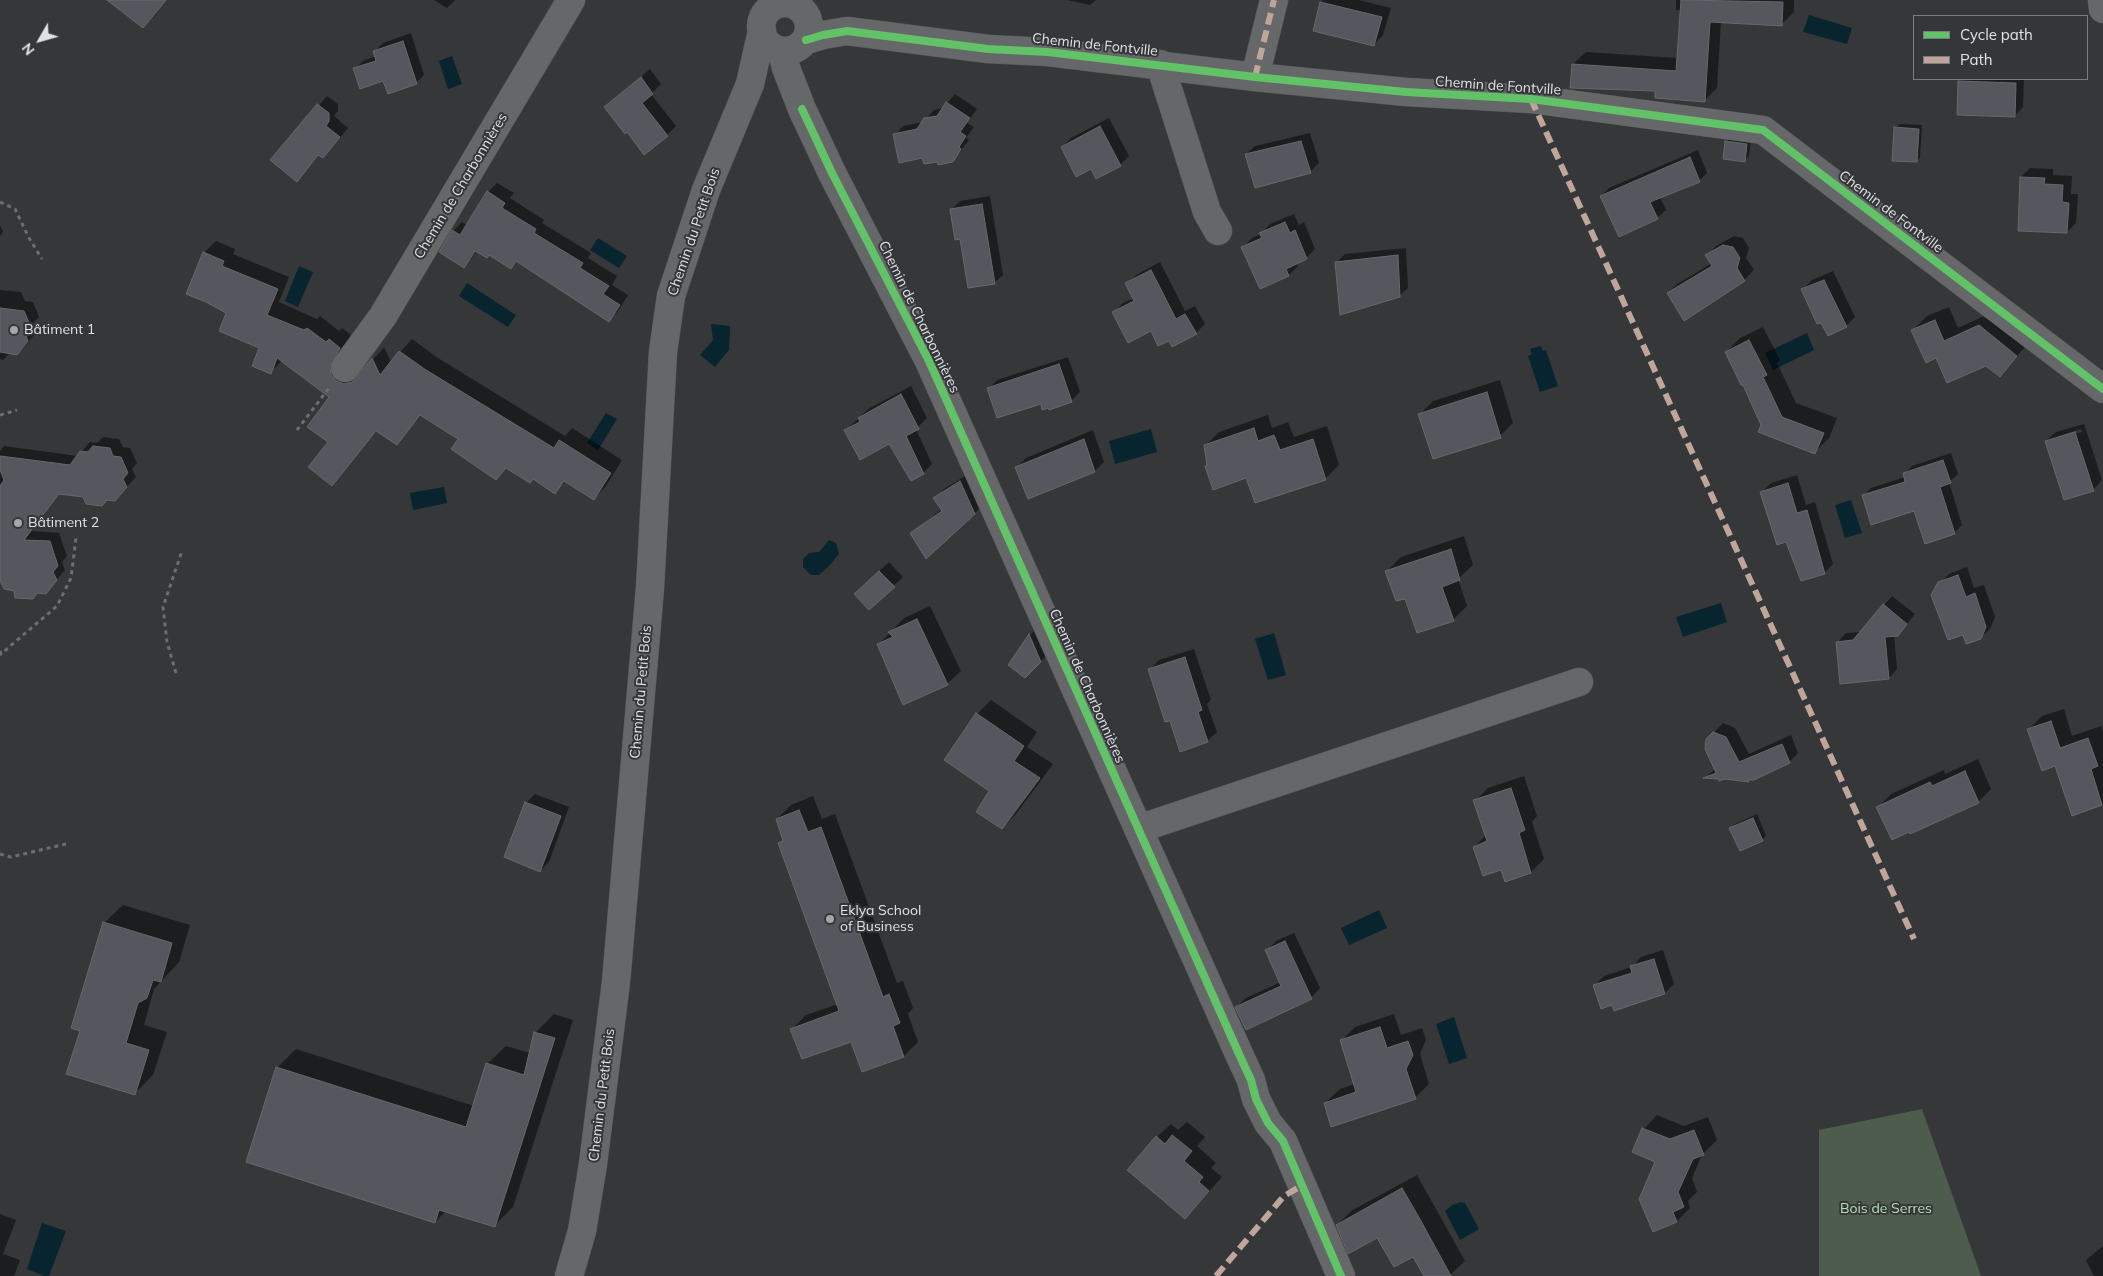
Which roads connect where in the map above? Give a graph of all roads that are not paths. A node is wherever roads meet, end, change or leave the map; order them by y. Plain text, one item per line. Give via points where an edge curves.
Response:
1 (571, 0) edge
2 (1274, 0) edge
3 (2102, 0) edge
4 (2103, 9) edge
5 (784, 24) edge
6 (1160, 64) junction
7 (1255, 77) junction
8 (1218, 231) dead end
9 (345, 368) road end
10 (2103, 388) edge
11 (1579, 682) dead end
12 (1138, 829) junction
13 (569, 1276) edge
14 (1341, 1276) edge

1 - 9 street, Chemin de Charbonnières via 383,316
2 - 7 street
3 - 4 street
5 - 6 street, Chemin de Fontville via 822,35 847,31 988,49
5 - 12 street, Chemin de Charbonnières via 786,68 802,109 929,361
5 - 13 street, Chemin du Petit Bois via 750,84 737,115 706,190 671,296 663,352 650,588 616,982 593,1164 582,1231
6 - 7 street, Chemin de Fontville
6 - 8 street via 1207,212
7 - 10 street, Chemin de Fontville via 1406,92 1531,99 1763,130
11 - 12 street
12 - 14 street, Chemin de Charbonnières via 1251,1080 1256,1099 1268,1123 1283,1140

